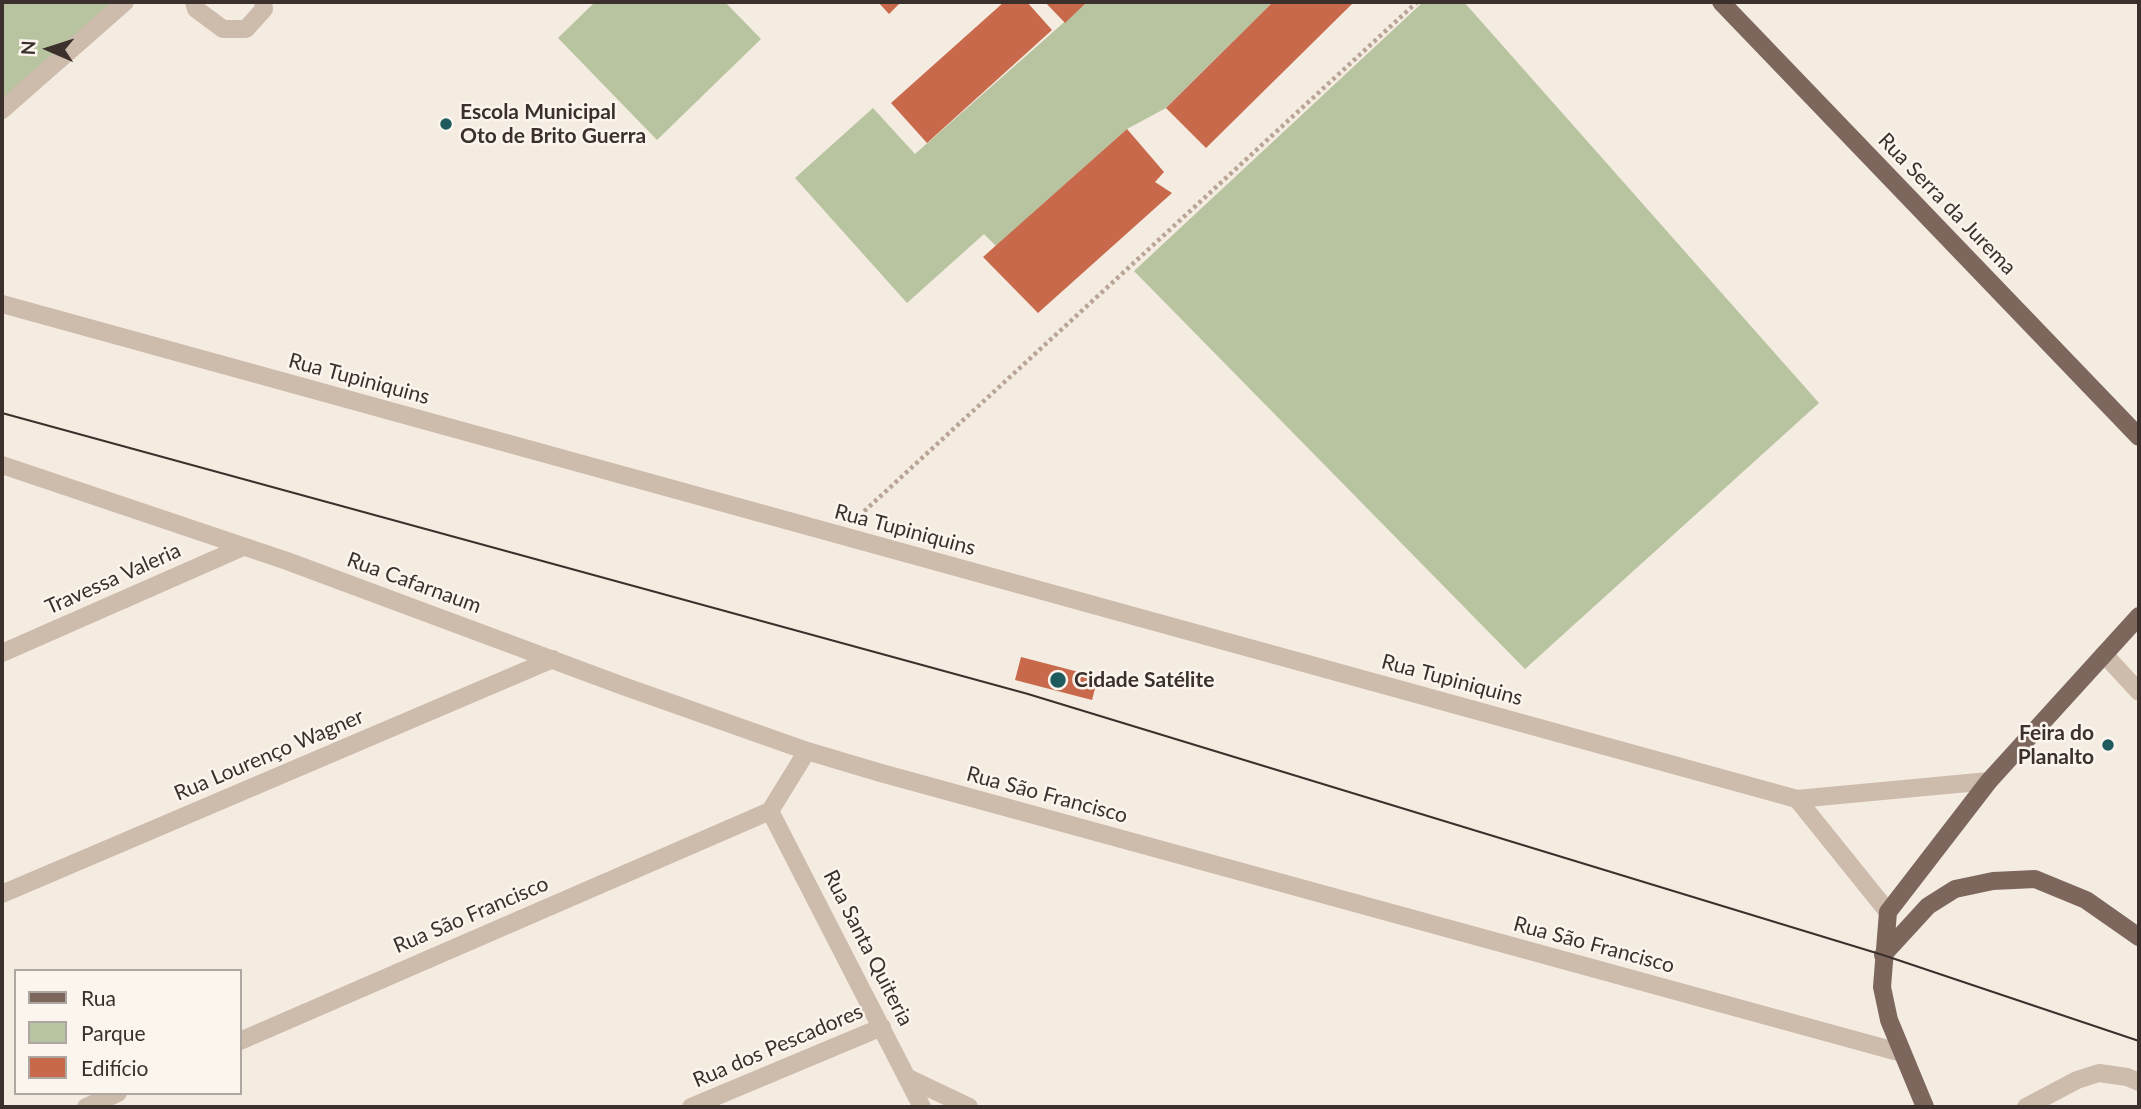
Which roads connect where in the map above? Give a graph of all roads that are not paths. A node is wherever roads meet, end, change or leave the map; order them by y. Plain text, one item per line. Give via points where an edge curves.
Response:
1 (125, 2) edge
2 (194, 2) edge
3 (263, 2) edge
4 (1721, 2) edge
5 (2, 110) edge
6 (2, 304) edge
7 (2139, 437) edge
8 (2, 465) edge
9 (243, 547) junction
10 (2139, 616) edge
11 (2, 653) edge
12 (2104, 654) junction
13 (553, 659) junction
14 (2139, 692) edge
15 (807, 751) junction
16 (1989, 781) junction
17 (1797, 799) junction
18 (770, 811) junction
19 (2, 894) edge
20 (1888, 912) junction
21 (2139, 937) edge
22 (1883, 955) junction
23 (882, 1027) junction
24 (242, 1040) edge
25 (1902, 1053) junction
26 (908, 1078) junction
27 (2139, 1082) edge
28 (113, 1095) edge
29 (86, 1107) edge
30 (691, 1107) edge
31 (922, 1107) edge
32 (969, 1107) edge
33 (1925, 1107) edge
34 (2026, 1107) edge

1 - 5 street
2 - 3 street via 196,9 223,29 246,29 264,9
4 - 7 main road, Rua Serra da Jurema
6 - 17 street, Rua Tupiniquins
8 - 9 street, Rua Cafarnaum
9 - 11 street, Travessa Valeria
9 - 13 street, Rua Cafarnaum
10 - 12 main road
12 - 14 street
12 - 16 main road
13 - 15 street, Rua Cafarnaum
13 - 19 street, Rua Lourenço Wagner
15 - 18 street
15 - 25 street, Rua São Francisco
16 - 17 street, Rua Tupiniquins
16 - 20 main road
17 - 20 street
18 - 23 street, Rua Santa Quiteria
18 - 24 street, Rua São Francisco
20 - 22 main road
21 - 22 main road via 2085,900 2035,879 1993,881 1955,889 1928,906
22 - 25 main road via 1881,987
23 - 26 street, Rua Santa Quiteria
23 - 30 street, Rua dos Pescadores
25 - 33 main road
26 - 31 street, Rua Santa Quiteria
26 - 32 street
27 - 34 street via 2099,1073
28 - 29 street

